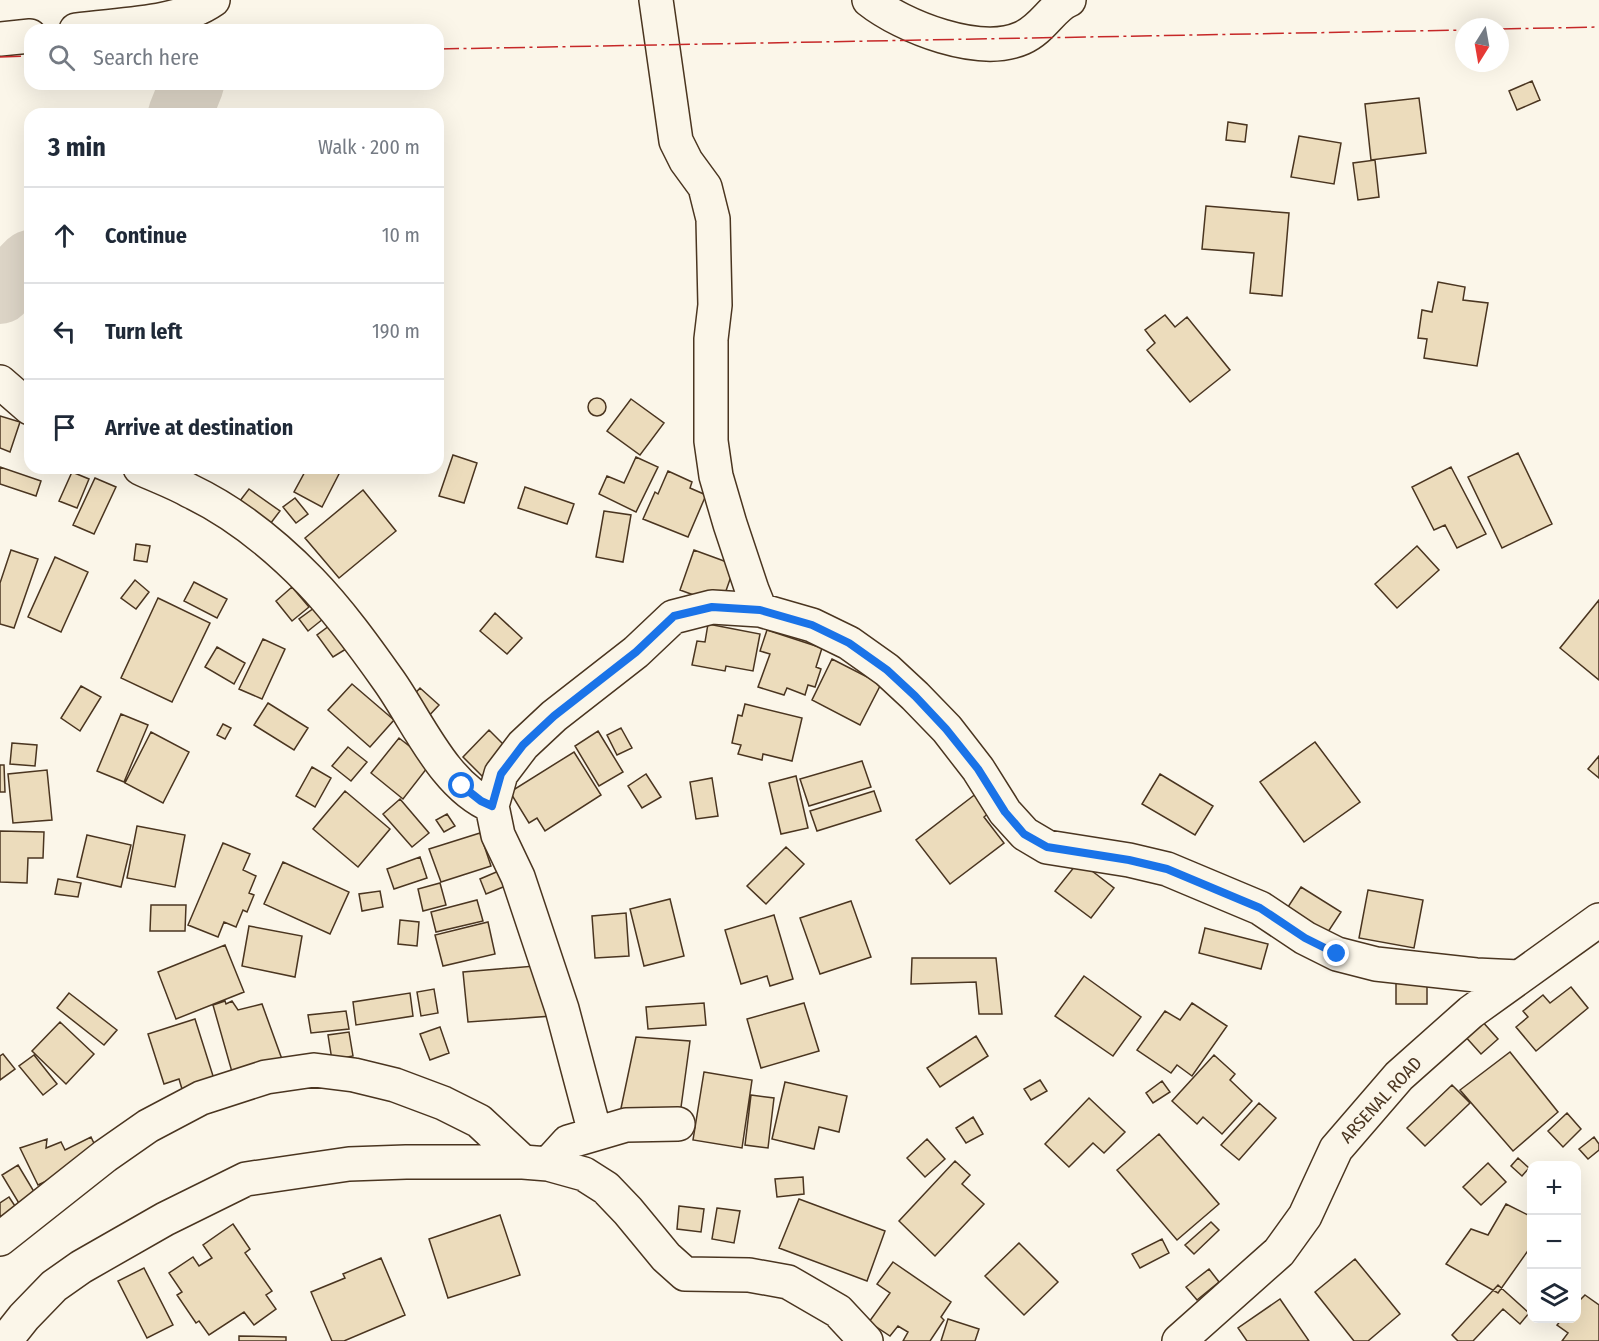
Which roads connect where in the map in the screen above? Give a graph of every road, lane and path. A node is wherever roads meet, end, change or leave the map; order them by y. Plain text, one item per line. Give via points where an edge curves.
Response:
1 (213, 0) edge
2 (656, 0) edge
3 (869, 0) edge
4 (1069, 0) edge
5 (125, 24) edge
6 (24, 37) edge
7 (0, 39) edge
8 (0, 382) edge
9 (24, 403) edge
10 (153, 474) edge
11 (760, 610) junction
12 (492, 806) junction
13 (1599, 920) edge
14 (1519, 977) junction
15 (678, 1124) dead end
16 (595, 1133) junction
17 (535, 1163) junction
18 (0, 1239) edge
19 (6, 1341) edge
20 (866, 1341) edge
21 (1179, 1341) edge

1 - 5 street via 166,19
2 - 11 street via 676,141 705,186 713,219 710,390 716,476
3 - 4 street via 926,29 989,44 1022,38 1043,24 1060,3
6 - 7 street
8 - 9 street
10 - 12 street via 226,511 310,580 390,682 436,755 462,786
11 - 12 street via 712,607 674,616 523,745 501,774
11 - 14 street via 812,625 849,643 887,670 946,729 1024,834 1047,847 1167,869 1260,908 1337,954 1366,962
12 - 16 street via 498,835 518,877 562,1009
13 - 14 street, ARSENAL ROAD
14 - 21 street, ARSENAL ROAD via 1471,1012 1399,1076 1336,1149 1305,1216 1280,1252
15 - 16 street via 626,1125
16 - 17 street via 568,1142
17 - 18 street via 479,1121 443,1103 394,1085 314,1070 266,1077 201,1098 174,1112 105,1156
17 - 19 street via 349,1164 246,1179 81,1267 54,1286
17 - 20 street via 584,1174 606,1188 685,1274 749,1275 788,1282 838,1311

